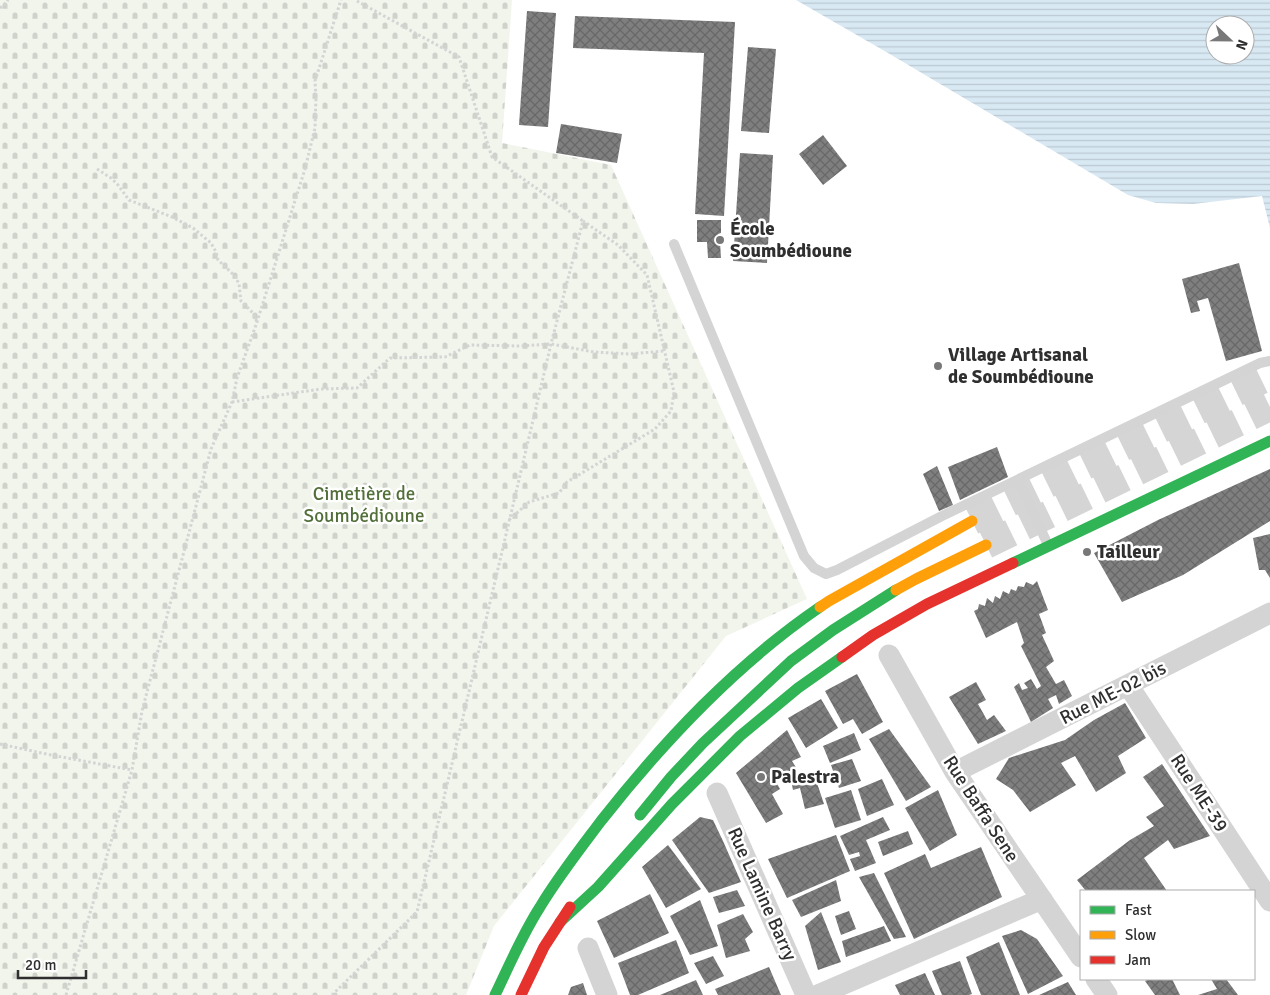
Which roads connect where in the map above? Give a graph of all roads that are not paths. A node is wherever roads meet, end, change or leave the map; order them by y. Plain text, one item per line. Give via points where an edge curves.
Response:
1 (674, 244) dead end
2 (1270, 361) edge
3 (1270, 441) edge
4 (1018, 480) junction
5 (972, 521) tunnel mouth
6 (986, 544) tunnel mouth
7 (1049, 546) junction
8 (1270, 613) edge
9 (889, 656) dead end
10 (1128, 685) junction
11 (955, 772) junction
12 (717, 793) dead end
13 (633, 823) dead end
14 (590, 880) dead end
15 (1042, 899) junction
16 (1270, 900) edge
17 (560, 922) junction
18 (588, 948) dead end
19 (1080, 956) edge
20 (1097, 980) edge
21 (495, 995) edge
22 (521, 995) edge
23 (608, 995) edge
24 (806, 995) edge
25 (818, 995) edge
26 (1108, 995) edge

1 - 4 lane via 804,556 814,568 826,574 837,570
2 - 4 lane
3 - 7 highway
4 - 7 lane
5 - 21 highway via 812,613 705,702 631,783 580,849 539,908
6 - 13 highway via 881,599 791,662 703,743
7 - 17 highway via 904,617 798,688 740,736
8 - 10 street, Rue ME-02 bis
9 - 11 street, Rue Baffa Sene
10 - 11 street, Rue ME-02 bis
10 - 16 street, Rue ME-39
11 - 15 street, Rue Baffa Sene
12 - 24 street, Rue Lamine Barry
14 - 17 highway
15 - 19 street, Rue Baffa Sene
15 - 25 street
17 - 22 highway
18 - 23 street
20 - 26 street

